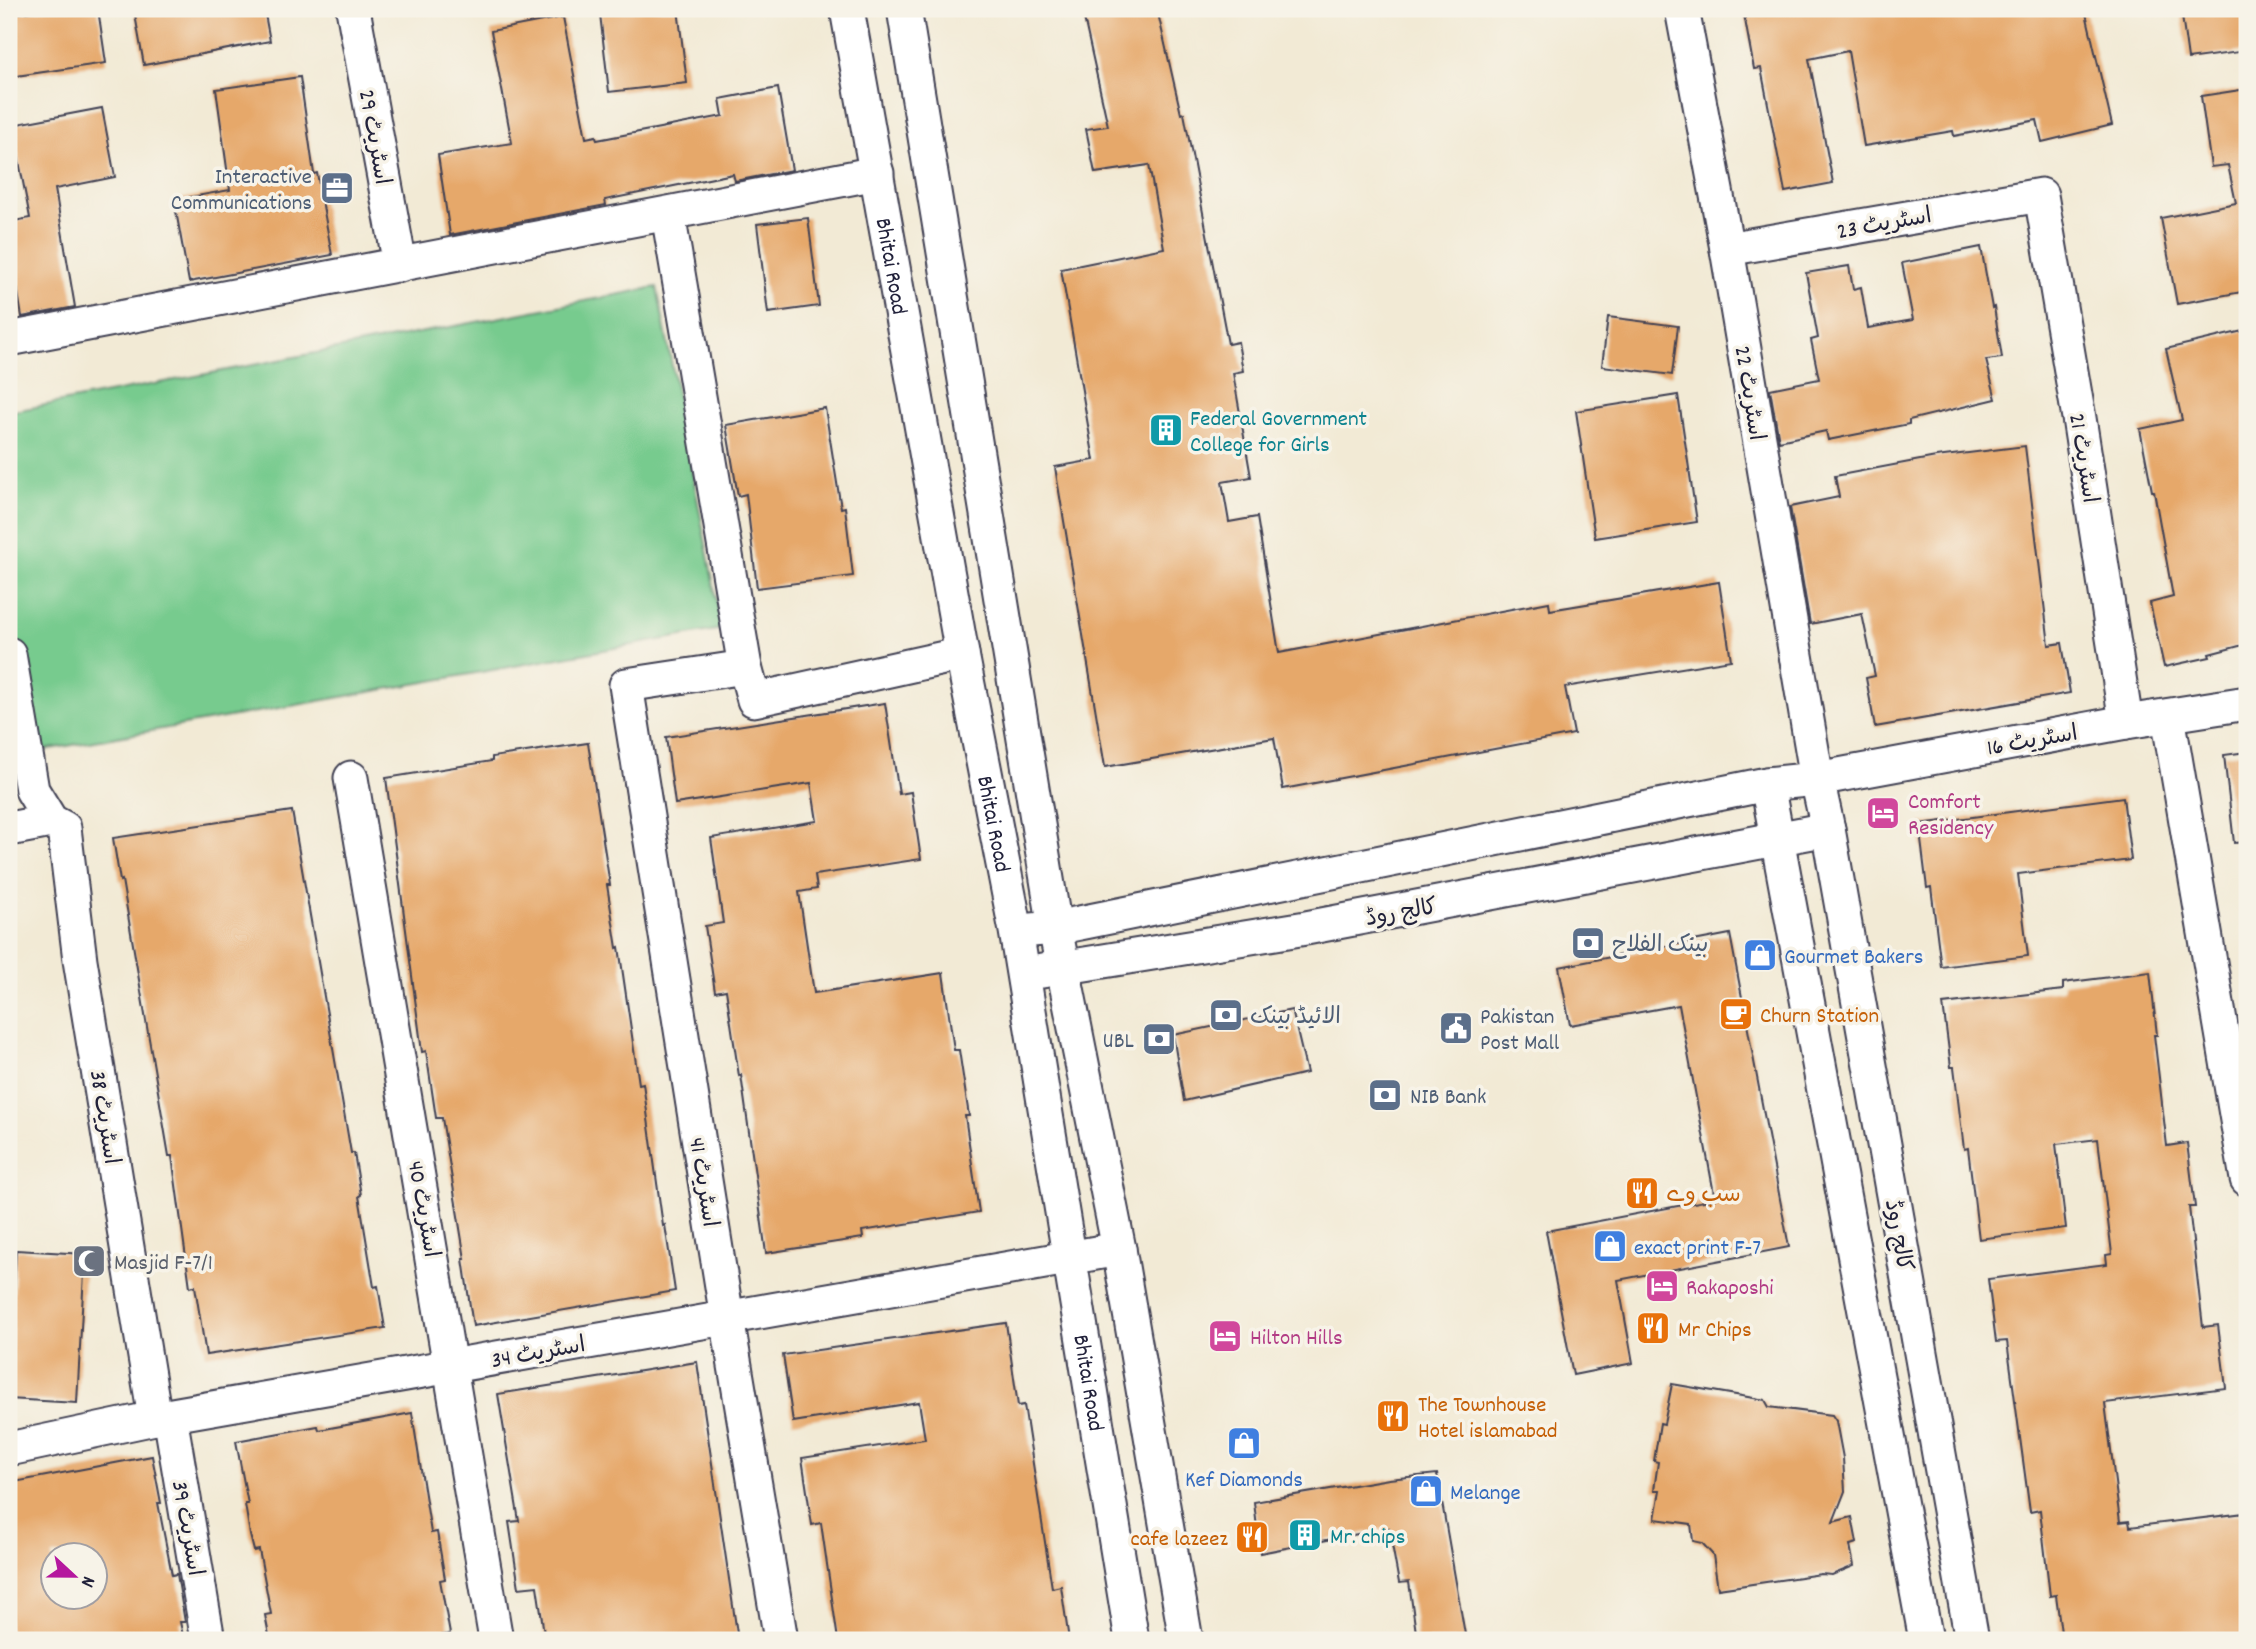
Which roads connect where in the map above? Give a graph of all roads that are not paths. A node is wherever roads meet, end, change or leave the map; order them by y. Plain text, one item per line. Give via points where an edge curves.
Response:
1 (353, 9) edge
2 (847, 9) edge
3 (904, 9) edge
4 (1682, 9) edge
5 (877, 173) junction
6 (2040, 195) joint
7 (668, 214) junction
8 (1727, 249) junction
9 (400, 265) junction
10 (9, 339) edge
11 (9, 654) edge
12 (962, 654) junction
13 (745, 667) junction
14 (2247, 703) edge
15 (2168, 716) junction
16 (2126, 722) junction
17 (351, 778) dead end
18 (1817, 779) junction
19 (1767, 784) junction
20 (51, 821) junction
21 (9, 829) edge
22 (1828, 829) junction
23 (1778, 840) junction
24 (1055, 928) junction
25 (1016, 931) junction
26 (1064, 967) junction
27 (1023, 974) junction
28 (2247, 1179) edge
29 (1119, 1250) junction
30 (1069, 1257) junction
31 (727, 1318) junction
32 (451, 1366) junction
33 (162, 1417) junction
34 (9, 1449) edge
35 (208, 1640) edge
36 (496, 1640) edge
37 (781, 1640) edge
38 (1132, 1640) edge
39 (1186, 1640) edge
40 (1926, 1640) edge
41 (1972, 1640) edge

1 - 9 street, اسٹریٹ 29
2 - 5 street, Bhitai Road
3 - 24 street, Bhitai Road
4 - 8 street, اسٹریٹ 22
5 - 7 street
5 - 12 street, Bhitai Road
6 - 8 street, اسٹریٹ 23
6 - 16 street, اسٹریٹ 21
7 - 9 street
7 - 13 street
8 - 18 street, اسٹریٹ 22
9 - 10 street
11 - 20 street via 32,790
12 - 13 street via 754,700
12 - 25 street, Bhitai Road
13 - 31 street, اسٹریٹ 41 via 626,685
14 - 15 street, اسٹریٹ 16
15 - 16 street, اسٹریٹ 16
15 - 28 street
16 - 18 street, اسٹریٹ 16
17 - 32 street, اسٹریٹ 40
18 - 19 street
18 - 22 street, کالج روڈ
19 - 23 street
19 - 24 street
20 - 21 street
20 - 33 street, اسٹریٹ 38 via 64,828 80,960
22 - 23 street, کالج روڈ
22 - 41 street, کالج روڈ
23 - 26 street, کالج روڈ via 1319,926
23 - 40 street
24 - 25 street
24 - 26 street, Bhitai Road
25 - 27 street, Bhitai Road
26 - 27 street, کالج روڈ
26 - 29 street, Bhitai Road
27 - 30 street, Bhitai Road
29 - 30 street, اسٹریٹ 34
29 - 39 street, Bhitai Road
30 - 31 street, اسٹریٹ 34
30 - 38 street, Bhitai Road
31 - 32 street, اسٹریٹ 34
31 - 37 street, اسٹریٹ 41
32 - 33 street, اسٹریٹ 34
32 - 36 street, اسٹریٹ 40
33 - 34 street, اسٹریٹ 34
33 - 35 street, اسٹریٹ 39

